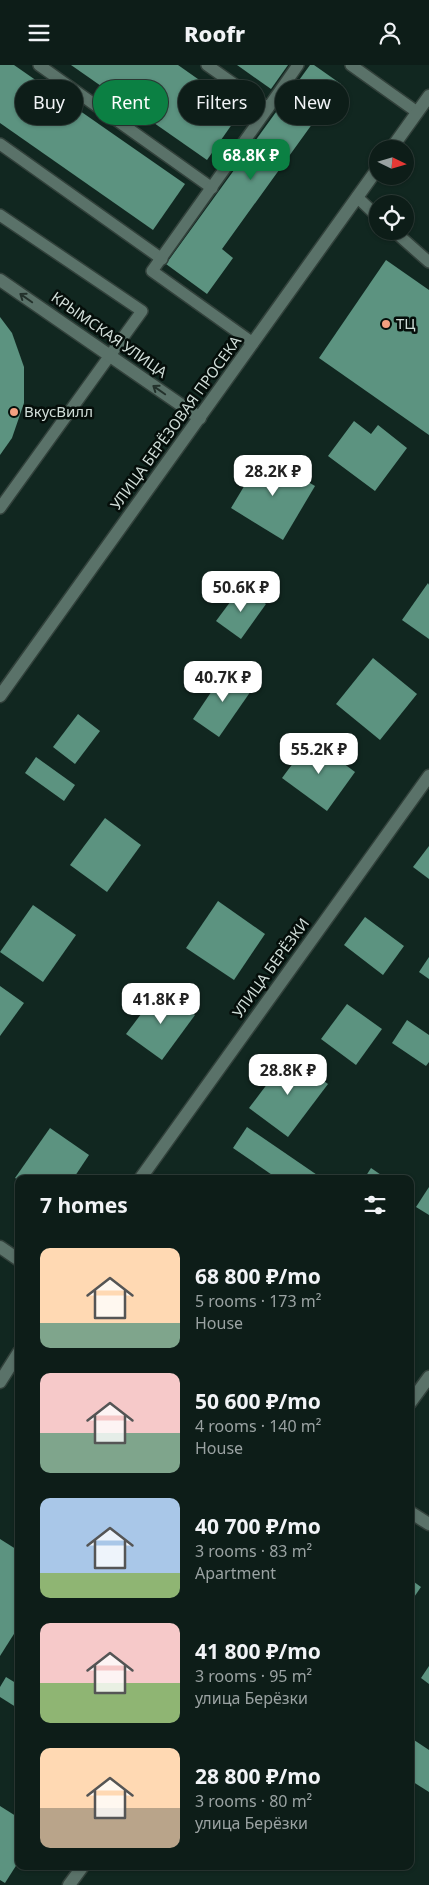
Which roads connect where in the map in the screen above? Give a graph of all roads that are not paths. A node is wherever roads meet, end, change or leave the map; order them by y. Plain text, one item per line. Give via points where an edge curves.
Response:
1 (39, 65) edge
2 (207, 65) edge
3 (298, 65) edge
4 (351, 65) edge
5 (429, 96) edge
6 (268, 108) junction
7 (417, 112) junction
8 (397, 140) edge
9 (0, 144) edge
10 (369, 180) edge
11 (212, 188) junction
12 (357, 197) junction
13 (369, 208) edge
14 (0, 215) edge
15 (404, 240) edge
16 (162, 259) junction
17 (429, 262) edge
18 (0, 280) edge
19 (253, 343) junction
20 (110, 356) junction
21 (200, 417) junction
22 (0, 508) edge
23 (0, 696) edge
24 (429, 776) edge
25 (143, 1175) edge
26 (0, 1247) edge
27 (15, 1257) edge
28 (15, 1358) edge
29 (429, 1377) edge
30 (0, 1382) edge
31 (414, 1398) edge
32 (414, 1515) edge
33 (429, 1524) edge
34 (80, 1870) edge
35 (69, 1885) edge

1 - 11 lane
2 - 6 lane
3 - 6 lane
4 - 7 lane
5 - 7 street
6 - 11 lane
7 - 8 street
9 - 16 lane
10 - 12 street, УЛИЦА БЕРЁЗОВАЯ ПРОСЕКА
11 - 16 lane
12 - 13 lane
12 - 19 street, УЛИЦА БЕРЁЗОВАЯ ПРОСЕКА
14 - 20 lane via 142,311
15 - 17 lane
16 - 19 lane via 152,271
20 -> 18 street, КРЫМСКАЯ УЛИЦА
19 - 21 street, УЛИЦА БЕРЁЗОВАЯ ПРОСЕКА
21 -> 20 street, КРЫМСКАЯ УЛИЦА
20 - 22 lane
21 - 23 street, УЛИЦА БЕРЁЗОВАЯ ПРОСЕКА
24 - 25 street, УЛИЦА БЕРЁЗКИ
26 - 27 street
28 - 30 street
29 - 31 street
32 - 33 street
34 - 35 street

